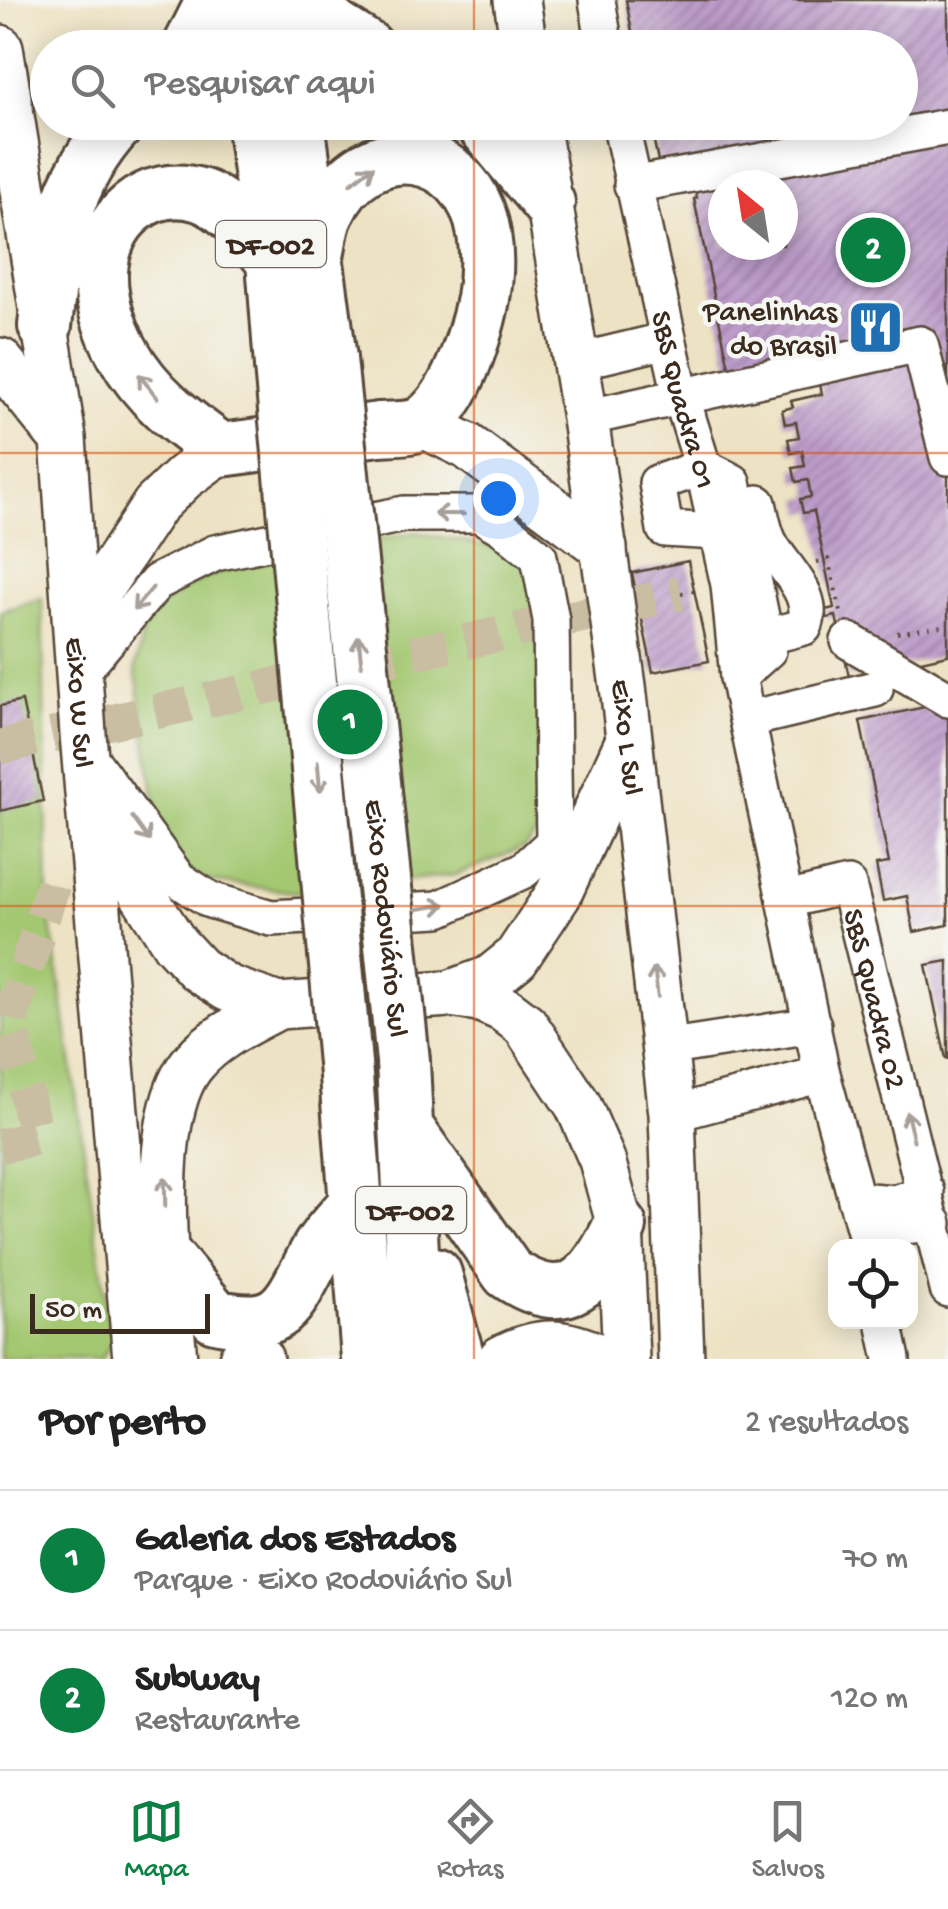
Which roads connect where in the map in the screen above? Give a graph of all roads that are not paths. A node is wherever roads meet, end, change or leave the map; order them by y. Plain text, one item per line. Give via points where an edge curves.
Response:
1 (213, 0) edge
2 (230, 0) edge
3 (280, 0) edge
4 (303, 0) edge
5 (517, 0) edge
6 (596, 0) edge
7 (200, 30) edge
8 (236, 30) edge
9 (284, 30) edge
10 (339, 30) edge
11 (521, 30) edge
12 (602, 30) edge
13 (0, 49) edge
14 (948, 127) edge
15 (918, 133) edge
16 (102, 140) edge
17 (259, 140) edge
18 (298, 140) edge
19 (498, 140) edge
20 (539, 140) edge
21 (623, 140) edge
22 (877, 140) edge
23 (632, 185) junction
24 (548, 204) junction
25 (295, 259) junction
26 (45, 326) junction
27 (668, 340) junction
28 (0, 360) edge
29 (306, 362) junction
30 (576, 362) junction
31 (681, 396) junction
32 (585, 418) junction
33 (422, 424) junction
34 (63, 438) junction
35 (222, 450) junction
36 (948, 457) edge
37 (702, 462) junction
38 (717, 532) junction
39 (604, 548) junction
40 (76, 623) junction
41 (848, 641) dead end
42 (79, 674) junction
43 (738, 677) junction
44 (875, 690) dead end
45 (948, 699) edge
46 (748, 719) junction
47 (628, 742) junction
48 (86, 772) junction
49 (786, 900) junction
50 (449, 994) junction
51 (278, 1006) junction
52 (813, 1025) junction
53 (664, 1048) junction
54 (822, 1074) junction
55 (672, 1114) junction
56 (406, 1127) junction
57 (410, 1181) junction
58 (856, 1200) junction
59 (354, 1206) junction
60 (930, 1207) junction
61 (620, 1226) junction
62 (867, 1239) edge
63 (881, 1239) edge
64 (166, 1257) junction
65 (948, 1289) edge
66 (886, 1329) edge
67 (685, 1347) edge
68 (144, 1357) edge
69 (242, 1359) edge
70 (260, 1359) edge
71 (334, 1359) edge
72 (368, 1359) edge
73 (417, 1359) edge
74 (458, 1359) edge
75 (500, 1359) edge
76 (604, 1359) edge
77 (626, 1359) edge
78 (892, 1359) edge

1 - 7 highway
2 - 8 highway
3 - 9 highway
4 - 10 highway
5 - 11 main road
6 - 12 street
13 - 26 main road, Eixo W Sul
14 - 15 street
16 - 26 highway via 76,182 53,253
17 - 25 highway, Eixo Rodoviário Sul / DF-002
18 - 25 highway, Eixo Rodoviário Sul / DF-002
19 - 24 highway
20 - 24 main road, Eixo L Sul
21 - 23 street, SBS Quadra 01
22 - 23 street
23 - 27 street, SBS Quadra 01
24 - 30 main road, Eixo L Sul
25 - 29 highway, Eixo Rodoviário Sul / DF-002
25 -> 33 highway via 335,198 368,168 412,156 428,158 457,179 484,230 483,308 448,396
35 -> 25 highway via 168,410 125,356 103,299 109,237 146,196 173,190 203,196
26 - 34 main road, Eixo W Sul
27 - 30 street
27 - 31 street, SBS Quadra 01
28 - 34 main road
56 -> 29 highway, Eixo Rodoviário Sul / DF-002, bridge via 403,1061
29 -> 59 highway, Eixo Rodoviário Sul / DF-002, bridge
30 - 32 main road, Eixo L Sul
31 - 32 street
31 - 36 street via 920,344
31 - 37 street, SBS Quadra 01
32 - 39 main road, Eixo L Sul
33 - 35 highway
33 - 39 main road via 467,446
34 - 40 main road, Eixo W Sul
35 - 40 main road via 155,504
37 - 38 street, SBS Quadra 01
37 - 38 street via 657,483 665,529
37 - 43 street via 733,482 768,650
38 - 43 street, SBS Quadra 01
39 - 47 main road, Eixo L Sul
40 - 42 main road, Eixo W Sul
41 - 45 street
42 - 48 main road, Eixo W Sul
48 -> 42 street via 178,880 210,900 271,918 439,909 524,870 554,842 550,620 539,558 479,514 404,514 215,553 157,582
43 - 46 street
44 - 46 street
46 - 49 street
47 - 50 main road via 558,894 516,958 490,979
53 -> 47 main road, Eixo L Sul
48 - 51 main road via 135,882 174,944 228,988
48 - 68 main road, Eixo W Sul
49 - 52 street
60 -> 49 street, SBS Quadra 02 via 848,885
50 - 51 main road
50 - 61 main road via 479,998 525,1025 578,1105
64 -> 51 main road via 165,1136 182,1082 229,1032
52 - 53 street
52 - 54 street
53 - 55 main road, Eixo L Sul
54 - 55 street
54 - 58 street
55 - 67 main road, Eixo L Sul
56 - 57 highway, Eixo Rodoviário Sul / DF-002
56 - 61 highway via 508,1273 526,1286 574,1289 601,1266
57 - 73 highway, Eixo Rodoviário Sul / DF-002
57 - 74 highway
58 - 60 street
58 - 62 street
59 - 64 highway via 316,1252 289,1304 260,1321 215,1316
59 - 71 highway
59 - 72 highway, Eixo Rodoviário Sul / DF-002
60 - 63 street
60 - 65 street, SBS Quadra 02
61 - 77 main road
64 - 68 main road
66 - 78 street
69 - 70 main road
75 - 76 main road via 526,1345 554,1342

